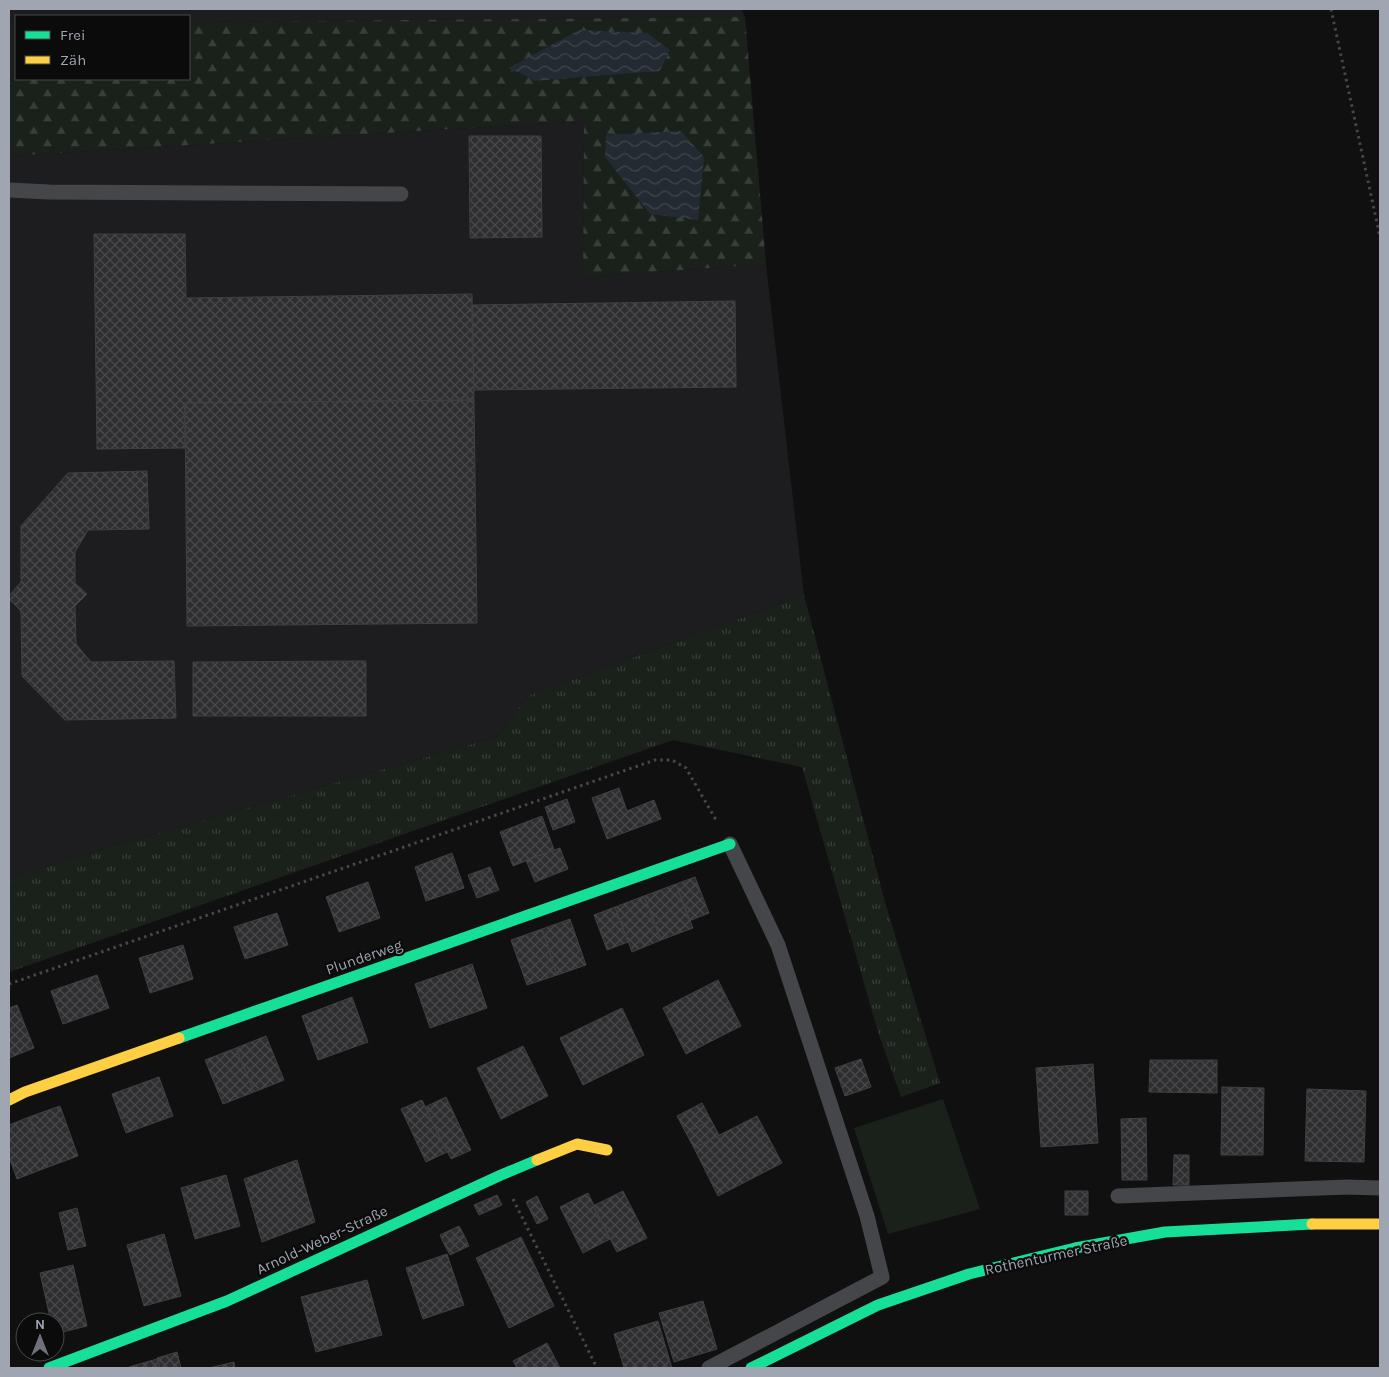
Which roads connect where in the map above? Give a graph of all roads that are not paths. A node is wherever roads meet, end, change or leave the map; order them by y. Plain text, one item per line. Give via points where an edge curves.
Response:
1 (9, 190) edge
2 (401, 194) dead end
3 (730, 844) joint
4 (9, 1100) edge
5 (607, 1150) dead end
6 (1380, 1188) edge
7 (1118, 1196) dead end
8 (1380, 1224) edge
9 (49, 1368) edge
10 (709, 1368) edge
11 (751, 1368) edge

1 - 2 lane
3 - 4 street, Plunderweg
3 - 10 lane via 778,945 867,1216 882,1277
5 - 9 street, Arnold-Weber-Straße via 577,1144 501,1175 227,1301
6 - 7 lane
8 - 11 street, Rothenturmer Straße via 1269,1225 1165,1232 1076,1248 969,1274 878,1305

